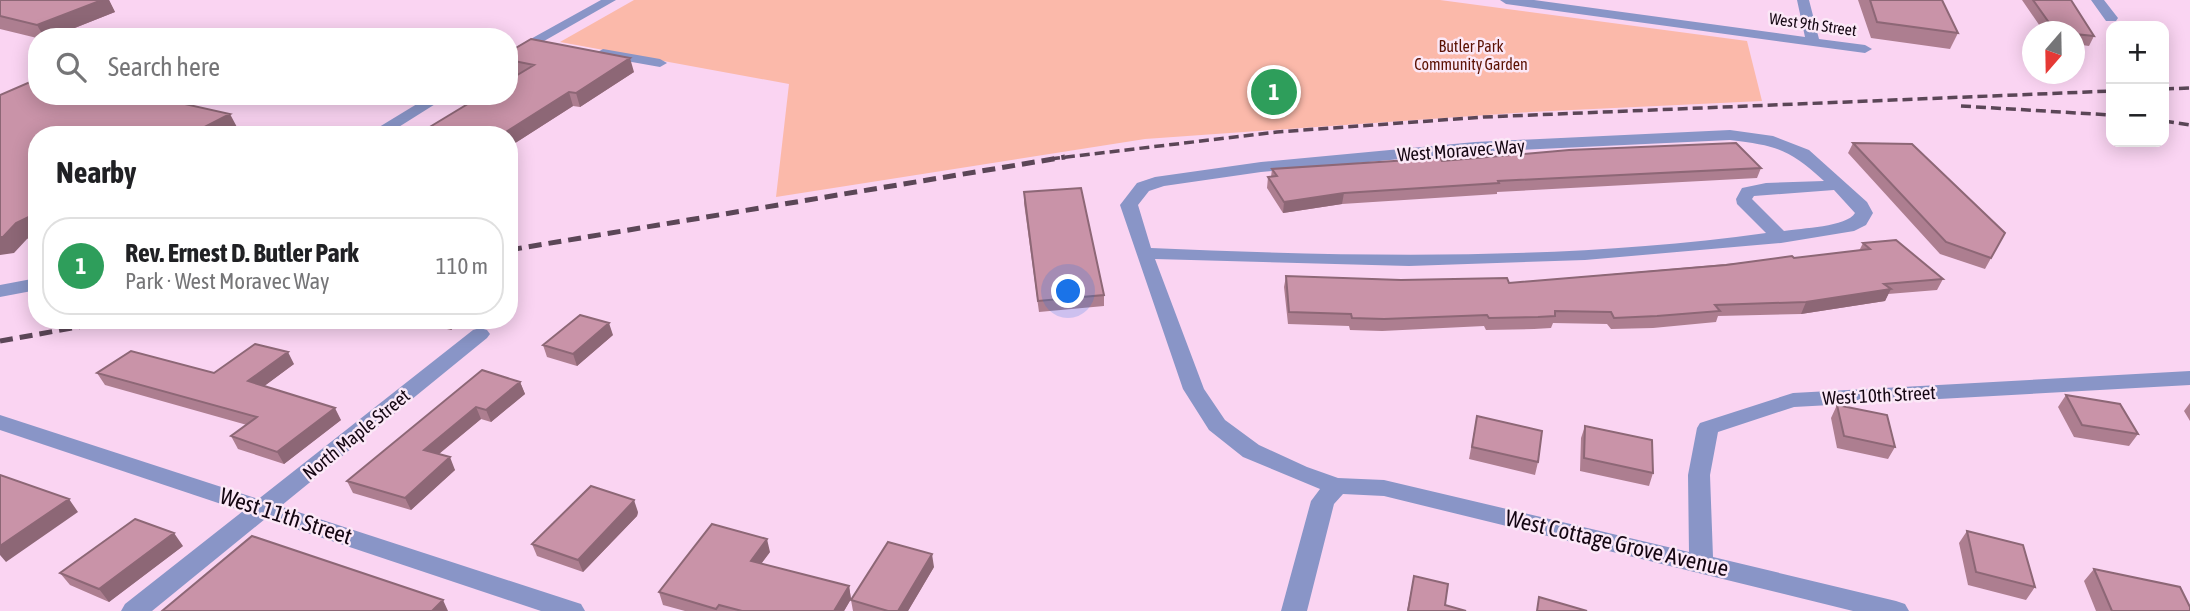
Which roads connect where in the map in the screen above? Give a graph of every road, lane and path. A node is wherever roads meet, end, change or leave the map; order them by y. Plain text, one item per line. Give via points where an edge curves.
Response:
1 (610, 0) edge
2 (1508, 0) edge
3 (1803, 0) edge
4 (2097, 0) edge
5 (2111, 18) dead end
6 (537, 41) junction
7 (1813, 41) junction
8 (559, 46) edge
9 (1865, 48) dead end
10 (584, 50) edge
11 (518, 52) edge
12 (660, 63) dead end
13 (426, 105) edge
14 (389, 126) edge
15 (1840, 185) junction
16 (1781, 238) junction
17 (1144, 253) junction
18 (28, 286) edge
19 (0, 291) edge
20 (480, 334) dead end
21 (2190, 378) edge
22 (0, 422) edge
23 (1337, 486) junction
24 (264, 508) junction
25 (1701, 562) junction
26 (134, 611) edge
27 (572, 611) edge
28 (1294, 611) edge
29 (1896, 611) edge

1 - 6 street
2 - 7 street, West 9th Street
3 - 7 street
4 - 5 street
6 - 8 street
6 - 11 street
7 - 9 street, West 9th Street
10 - 12 street
13 - 14 street
15 - 16 street, West Moravec Way via 1861,206 1860,221 1849,227
15 - 16 street via 1748,192 1744,199 1750,210
15 - 17 street, West Moravec Way via 1790,146 1730,135 1475,147 1288,165 1143,187 1129,205
16 - 17 street, West Moravec Way via 1678,249 1460,261 1271,260
17 - 23 street, West Moravec Way via 1194,389 1217,425 1251,451
18 - 19 street
20 - 24 street, North Maple Street
21 - 25 street, West 10th Street via 1793,400 1745,414 1708,428 1699,475
22 - 24 street, West 11th Street
23 - 25 street, West Cottage Grove Avenue via 1384,488
23 - 28 street via 1324,501
24 - 26 street, North Maple Street
24 - 27 street, West 11th Street
25 - 29 street, West Cottage Grove Avenue

